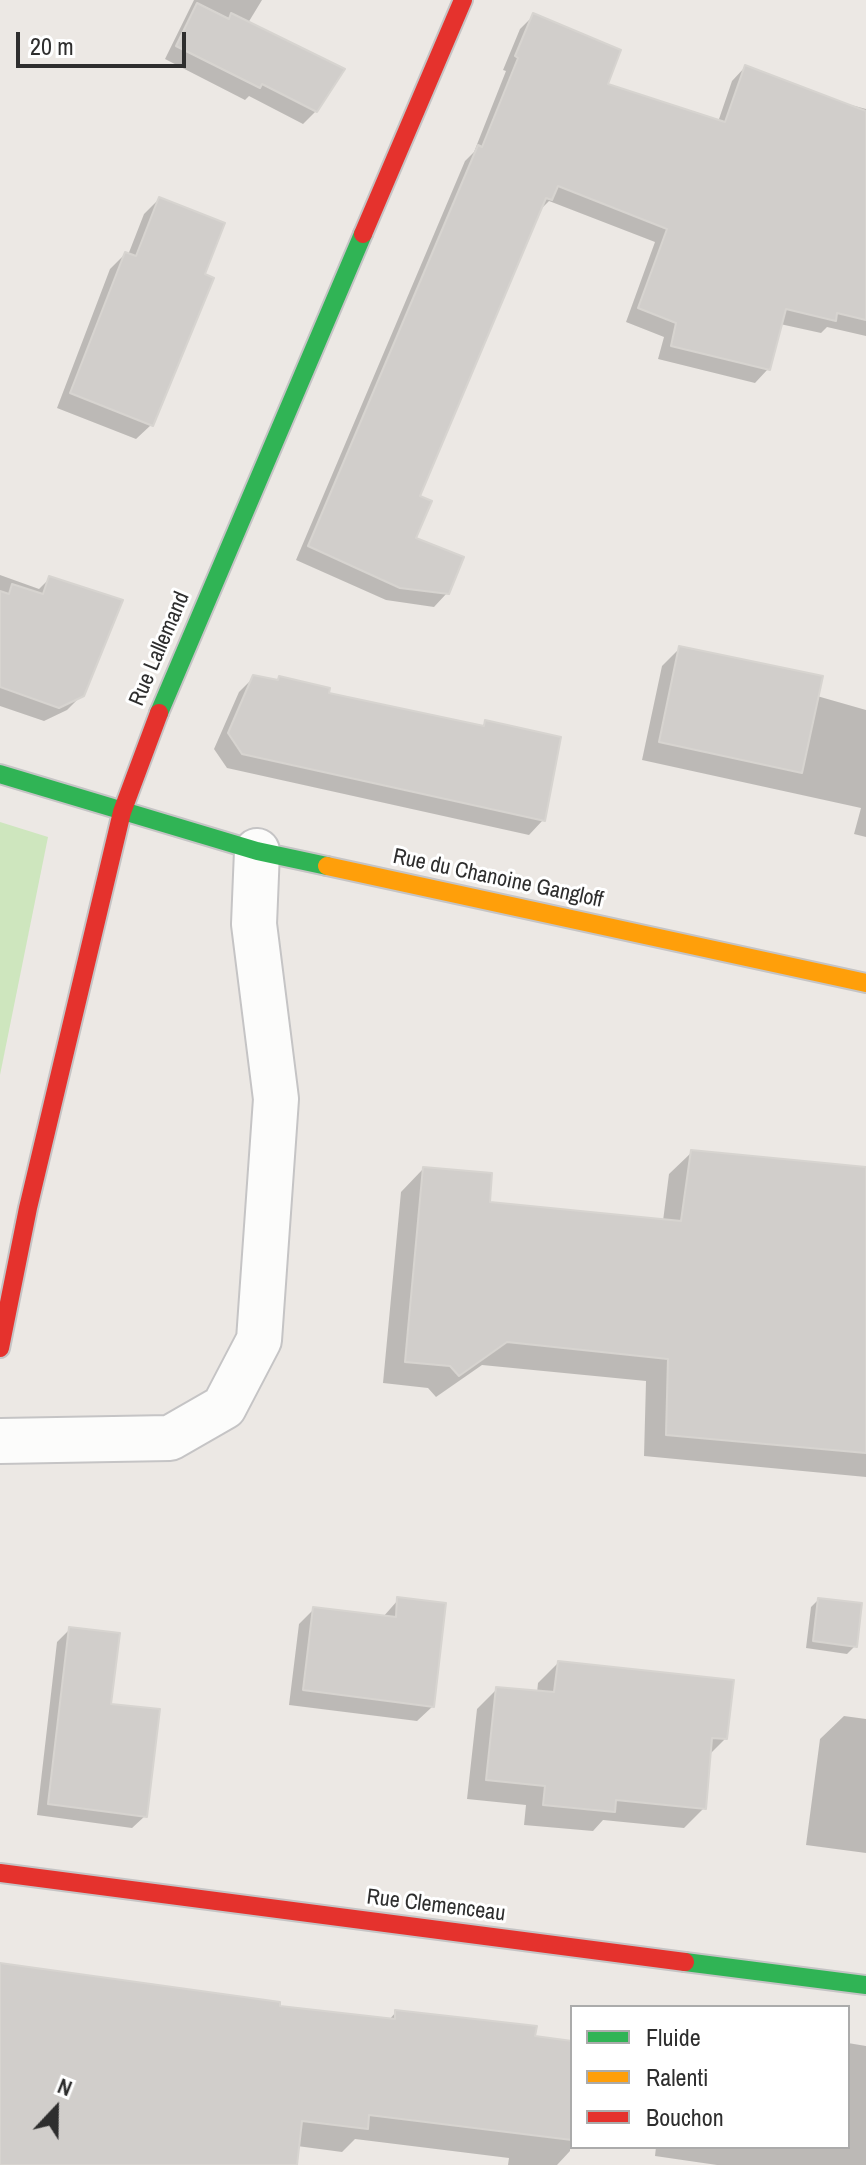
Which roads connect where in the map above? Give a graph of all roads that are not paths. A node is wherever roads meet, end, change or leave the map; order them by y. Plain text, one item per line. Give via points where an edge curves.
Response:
1 (463, 0) edge
2 (0, 774) edge
3 (122, 812) junction
4 (257, 851) junction
5 (866, 983) edge
6 (0, 1345) edge
7 (0, 1441) edge
8 (0, 1873) edge
9 (866, 1985) edge

1 - 3 street, Rue Lallemand via 150,734
2 - 3 street, Rue du Chanoine Gangloff
3 - 4 street, Rue du Chanoine Gangloff
3 - 6 street, Rue Lallemand
4 - 5 street, Rue du Chanoine Gangloff
4 - 7 street via 254,924 276,1099 259,1340 224,1407 170,1438
8 - 9 street, Rue Clemenceau

